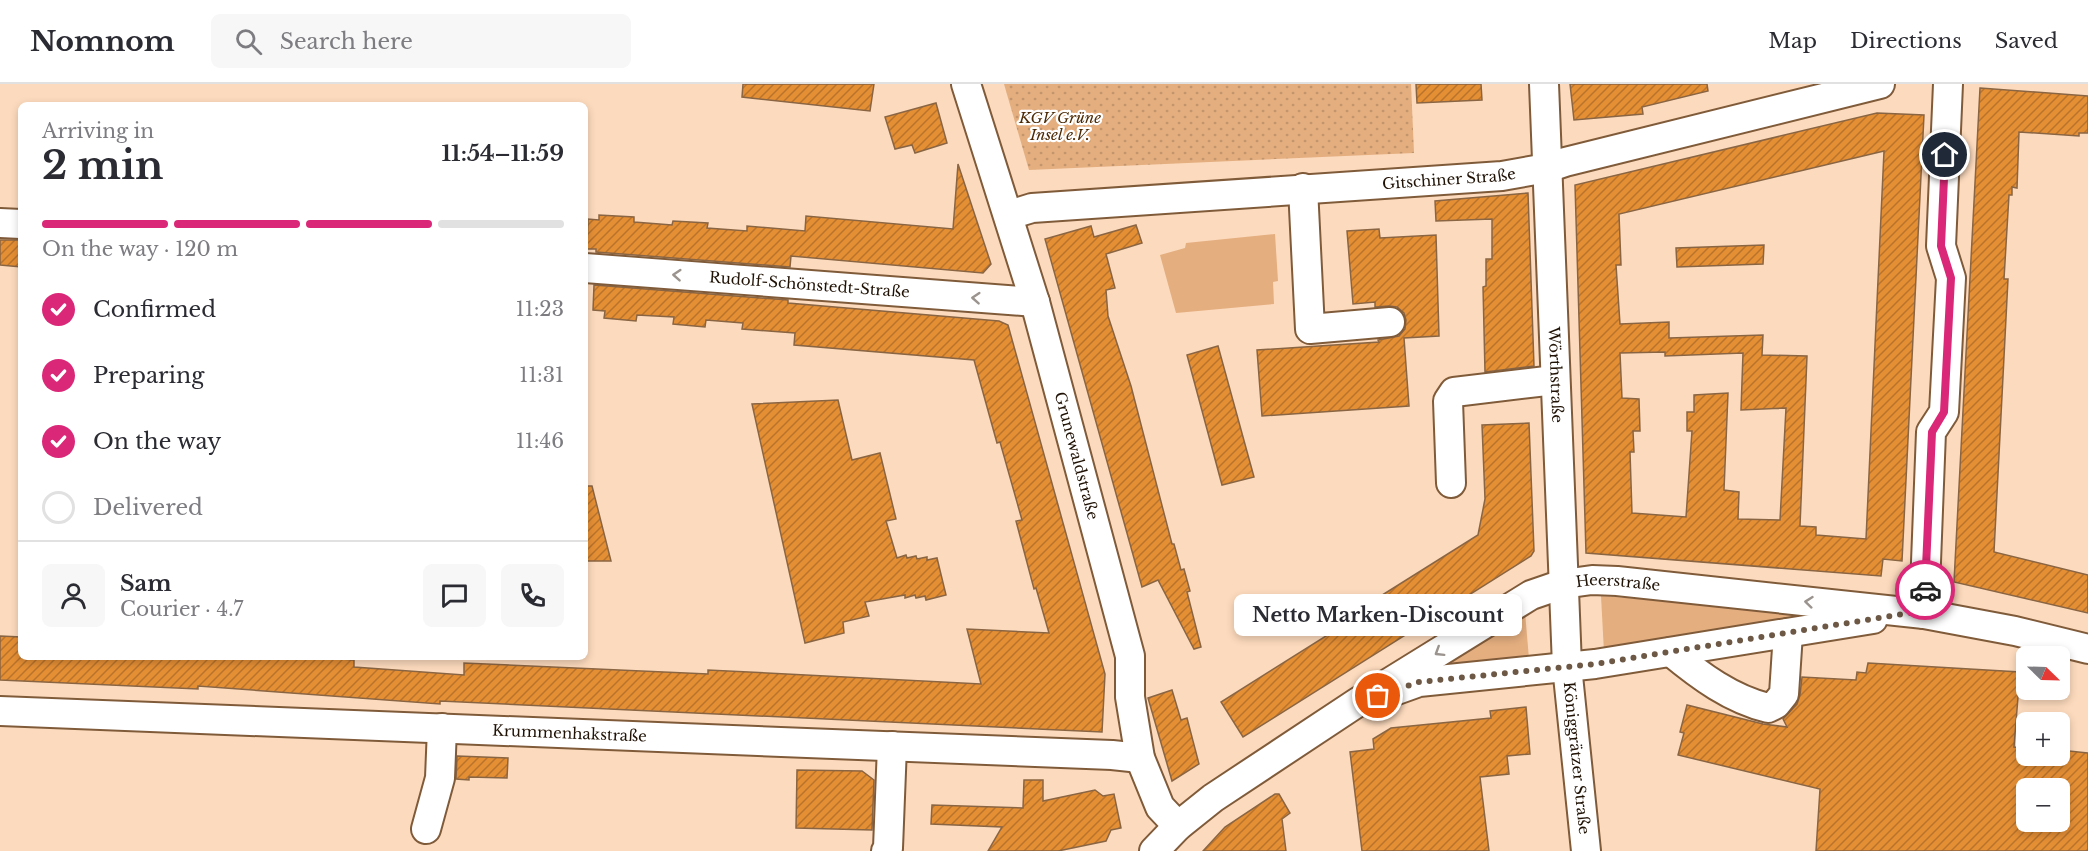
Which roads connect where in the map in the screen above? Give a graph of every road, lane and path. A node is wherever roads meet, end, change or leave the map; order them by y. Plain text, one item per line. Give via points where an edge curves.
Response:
1 (966, 84) edge
2 (1544, 84) edge
3 (1880, 84) edge
4 (1948, 84) edge
5 (1547, 168) junction
6 (1303, 188) junction
7 (1009, 214) junction
8 (0, 223) edge
9 (18, 224) edge
10 (588, 268) edge
11 (1035, 302) junction
12 (1390, 322) dead end
13 (1555, 380) junction
14 (1451, 483) dead end
15 (1563, 584) junction
16 (1916, 614) junction
17 (1788, 633) junction
18 (2088, 649) edge
19 (1671, 652) junction
20 (1567, 666) junction
21 (1358, 702) junction
22 (0, 711) edge
23 (442, 728) junction
24 (892, 746) junction
25 (1140, 758) junction
26 (1178, 826) junction
27 (426, 829) dead end
28 (886, 851) edge
29 (1154, 851) edge
30 (1586, 851) edge

1 - 7 street, Grunewaldstraße
2 - 5 street, Wörthstraße
3 - 5 street, Gitschiner Straße
4 - 16 street via 1941,246 1951,278 1944,412 1932,432
5 - 6 street, Gitschiner Straße via 1502,176
5 - 13 street, Wörthstraße
6 - 7 street, Gitschiner Straße via 1032,208
6 - 12 street via 1310,328
7 - 11 street, Grunewaldstraße
8 - 9 street
11 -> 10 street, Rudolf-Schönstedt-Straße
11 - 25 street, Grunewaldstraße via 1130,656 1130,697
13 - 14 street via 1454,392 1448,401
13 - 15 street, Wörthstraße
16 -> 15 street, Heerstraße via 1617,581
15 - 20 street, Wörthstraße
15 -> 21 street, Heerstraße via 1531,595
16 - 17 street, Heerstraße
16 - 18 street, Heerstraße via 2015,631
17 - 19 street, Heerstraße
17 - 19 street via 1784,694 1768,708 1748,704 1704,678
19 - 20 street, Heerstraße
20 - 21 street, Heerstraße via 1419,682
20 - 30 street, Königgrätzer Straße
21 - 26 street, Heerstraße via 1213,798
22 - 23 street, Krummenhakstraße
23 - 24 street, Krummenhakstraße
23 - 27 street via 440,778
24 - 25 street, Krummenhakstraße
24 - 28 street
25 - 26 street, Grunewaldstraße via 1160,807
26 - 29 street, Heerstraße

